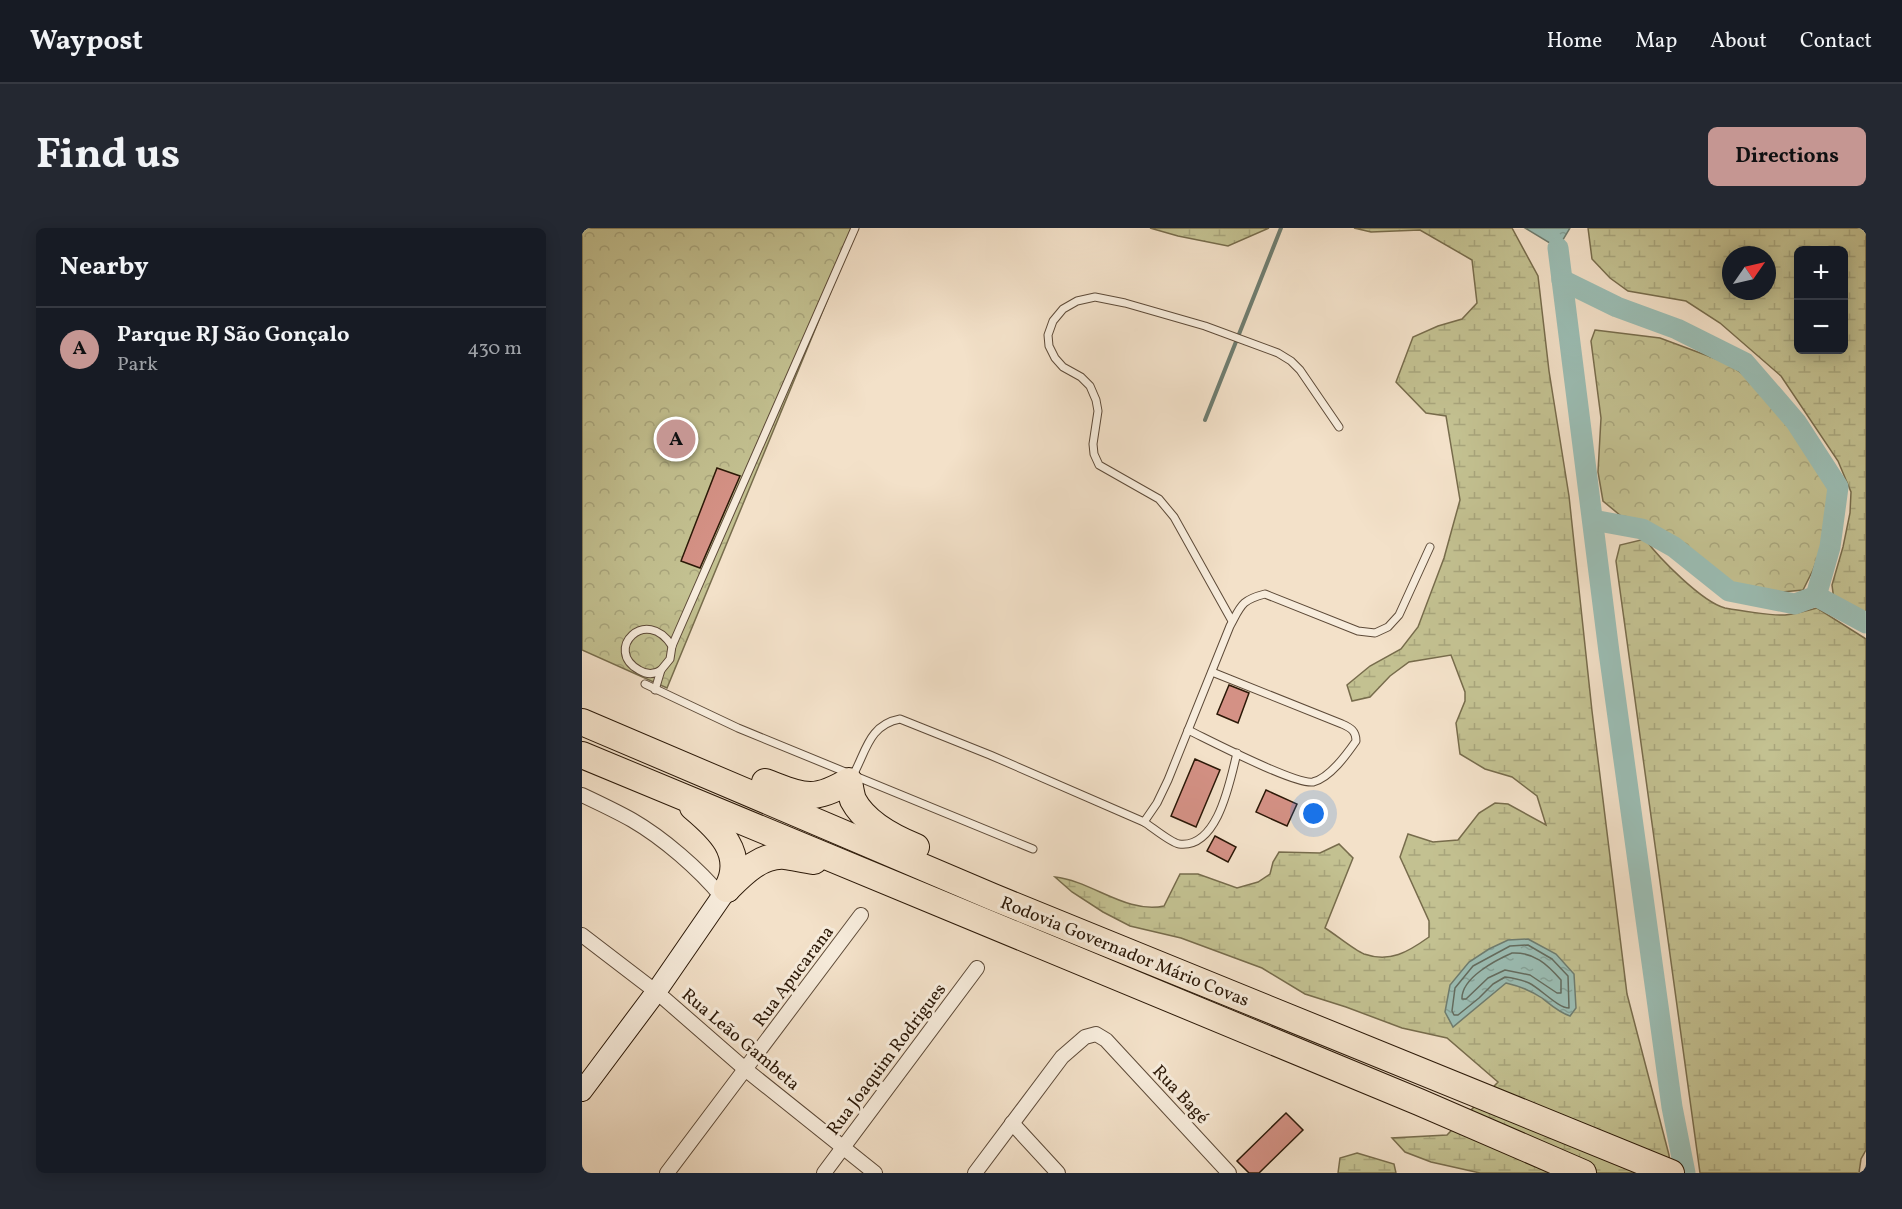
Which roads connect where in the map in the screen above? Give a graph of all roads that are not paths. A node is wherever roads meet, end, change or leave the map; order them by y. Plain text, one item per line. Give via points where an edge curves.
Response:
1 (855, 228) edge
2 (1339, 427) dead end
3 (1430, 547) dead end
4 (1232, 621) junction
5 (672, 646) junction
6 (662, 670) junction
7 (1212, 672) junction
8 (645, 684) dead end
9 (655, 690) junction
10 (582, 722) edge
11 (1188, 730) junction
12 (1237, 753) junction
13 (582, 755) edge
14 (689, 767) junction
15 (851, 778) junction
16 (677, 794) junction
17 (582, 795) edge
18 (1144, 822) junction
19 (1033, 849) dead end
20 (853, 868) junction
21 (724, 893) junction
22 (993, 897) junction
23 (861, 915) dead end
24 (582, 935) edge
25 (976, 968) dead end
26 (656, 992) junction
27 (745, 1069) junction
28 (582, 1091) edge
29 (1012, 1123) junction
30 (843, 1147) junction
31 (667, 1173) edge
32 (824, 1173) edge
33 (875, 1173) edge
34 (975, 1173) edge
35 (1058, 1173) edge
36 (1229, 1173) edge
37 (1583, 1173) edge
38 (1671, 1173) edge

1 - 5 lane
2 - 4 lane via 1300,370 1278,353 1173,316 1095,297 1077,300 1053,321 1048,335 1055,358 1090,386 1096,400 1093,444 1100,465 1159,499 1179,525
3 - 4 lane via 1399,615 1375,633 1358,631 1265,594 1250,598
4 - 7 lane
5 - 6 lane via 670,660
5 - 6 lane via 652,629 644,628 627,640 624,648 631,664 649,674
6 - 9 lane
7 - 11 lane
7 - 12 lane via 1352,728 1356,735 1356,741 1331,772 1312,782 1290,778
8 - 9 lane
9 - 15 lane
10 - 14 highway, Rodovia Governador Mário Covas
11 - 12 lane
11 - 18 lane via 1157,802
12 - 18 lane via 1229,787 1210,831 1196,843 1178,844
13 - 16 highway, Rodovia Governador Mário Covas
14 - 15 highway via 719,765 797,794 815,796 832,791
14 - 22 highway, Rodovia Governador Mário Covas
15 - 18 lane via 875,732 887,722 900,719
15 - 19 lane
15 - 22 highway via 853,799 880,829 977,872 989,884
16 - 20 highway, Rodovia Governador Mário Covas
16 - 21 highway via 719,830 728,843 733,869
17 - 21 street via 655,835
20 - 21 highway via 782,855 749,868
20 - 37 highway, Rodovia Governador Mário Covas
21 - 26 main road
22 - 38 highway, Rodovia Governador Mário Covas
23 - 27 street, Rua Apucarana
24 - 26 street, Rua Leão Gambeta
25 - 30 street, Rua Joaquim Rodrigues
26 - 27 street, Rua Leão Gambeta
26 - 28 main road
27 - 30 street, Rua Leão Gambeta
27 - 31 street, Rua Apucarana
29 - 34 street
29 - 35 street
29 - 36 street, Rua Bagé via 1062,1057 1085,1037 1096,1035 1106,1040
30 - 32 street, Rua Joaquim Rodrigues
30 - 33 street, Rua Leão Gambeta

